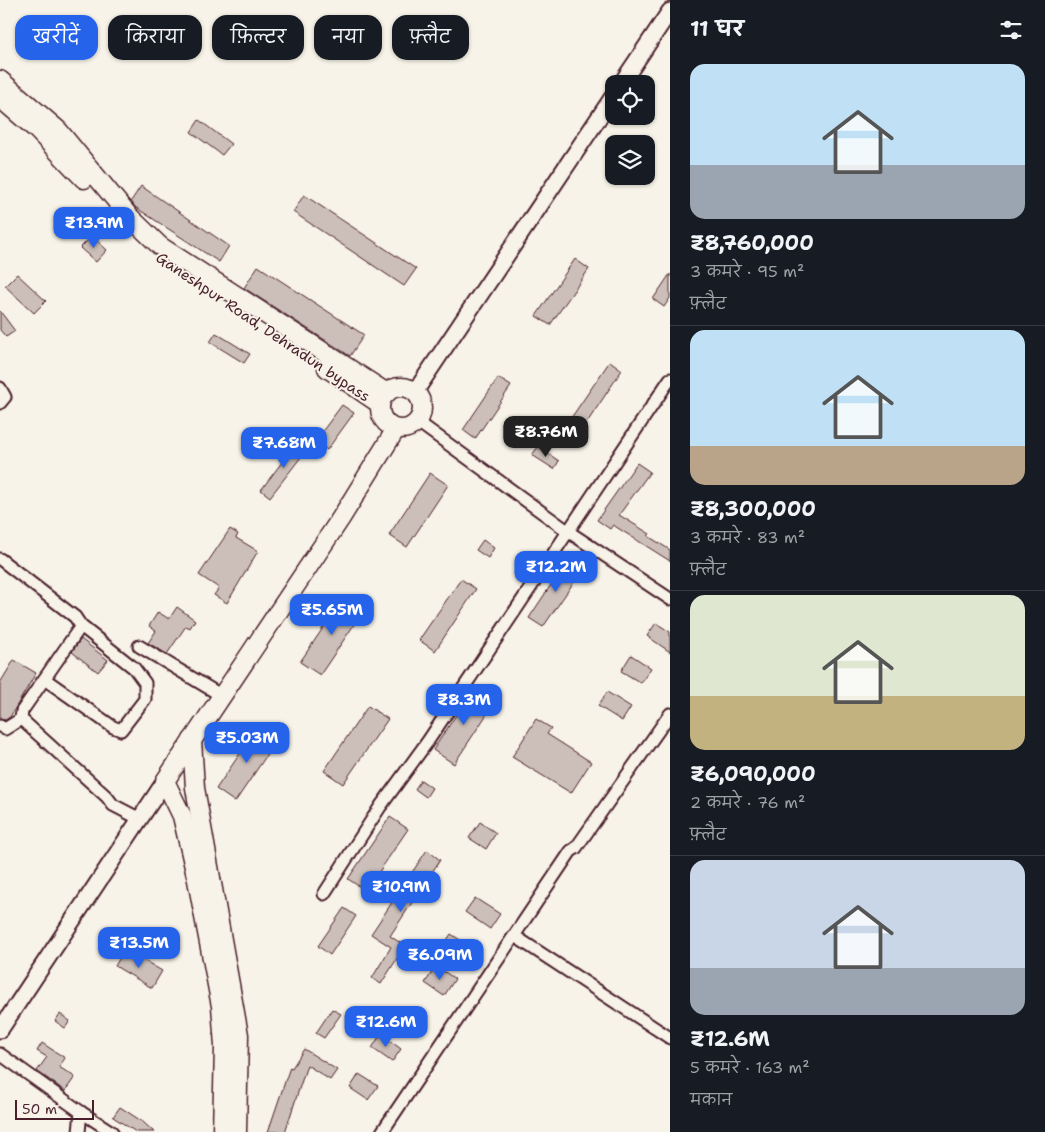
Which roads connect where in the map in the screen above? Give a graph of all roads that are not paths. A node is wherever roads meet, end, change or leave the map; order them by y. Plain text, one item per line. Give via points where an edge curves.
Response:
1 (670, 11) edge
2 (627, 75) edge
3 (0, 80) edge
4 (0, 98) edge
5 (605, 108) edge
6 (670, 379) edge
7 (0, 388) edge
8 (415, 392) junction
9 (384, 398) junction
10 (0, 403) edge
11 (418, 422) junction
12 (396, 429) junction
13 (569, 532) junction
14 (0, 560) edge
15 (670, 599) edge
16 (81, 626) junction
17 (139, 646) dead end
18 (46, 680) junction
19 (222, 696) junction
20 (670, 714) edge
21 (21, 719) junction
22 (0, 726) edge
23 (192, 740) junction
24 (165, 781) junction
25 (140, 819) junction
26 (324, 894) dead end
27 (516, 937) junction
28 (0, 1030) edge
29 (670, 1038) edge
30 (0, 1054) edge
31 (81, 1112) junction
32 (78, 1132) edge
33 (112, 1132) edge
34 (222, 1132) edge
35 (237, 1132) edge
36 (382, 1132) edge

1 - 2 main road
3 - 9 main road via 58,130 128,215 160,246
4 - 9 main road, Ganeshpur Road, Dehradun bypass via 69,162 139,243 173,270 329,369
5 - 8 main road
6 - 13 street
7 - 10 street via 5,398
8 - 9 main road via 399,387
8 - 11 main road via 423,408
9 - 12 main road via 382,418
11 - 12 main road via 406,429
11 - 13 street
12 - 19 main road via 341,518
13 - 15 street
13 - 26 street
14 - 16 street via 75,617
16 - 18 street
16 - 18 street via 134,668 145,683 145,699 120,730
17 - 19 street
18 - 21 street via 22,711
19 - 23 main road
20 - 27 street via 572,851
21 - 22 street via 5,728
21 - 25 street via 113,805
23 - 24 main road
23 - 35 main road via 195,788 239,1035
24 - 25 main road
24 - 34 main road via 182,816 221,1006 224,1046
25 - 28 main road
27 - 29 street
27 - 36 street
30 - 31 street
31 - 32 street
31 - 33 street

